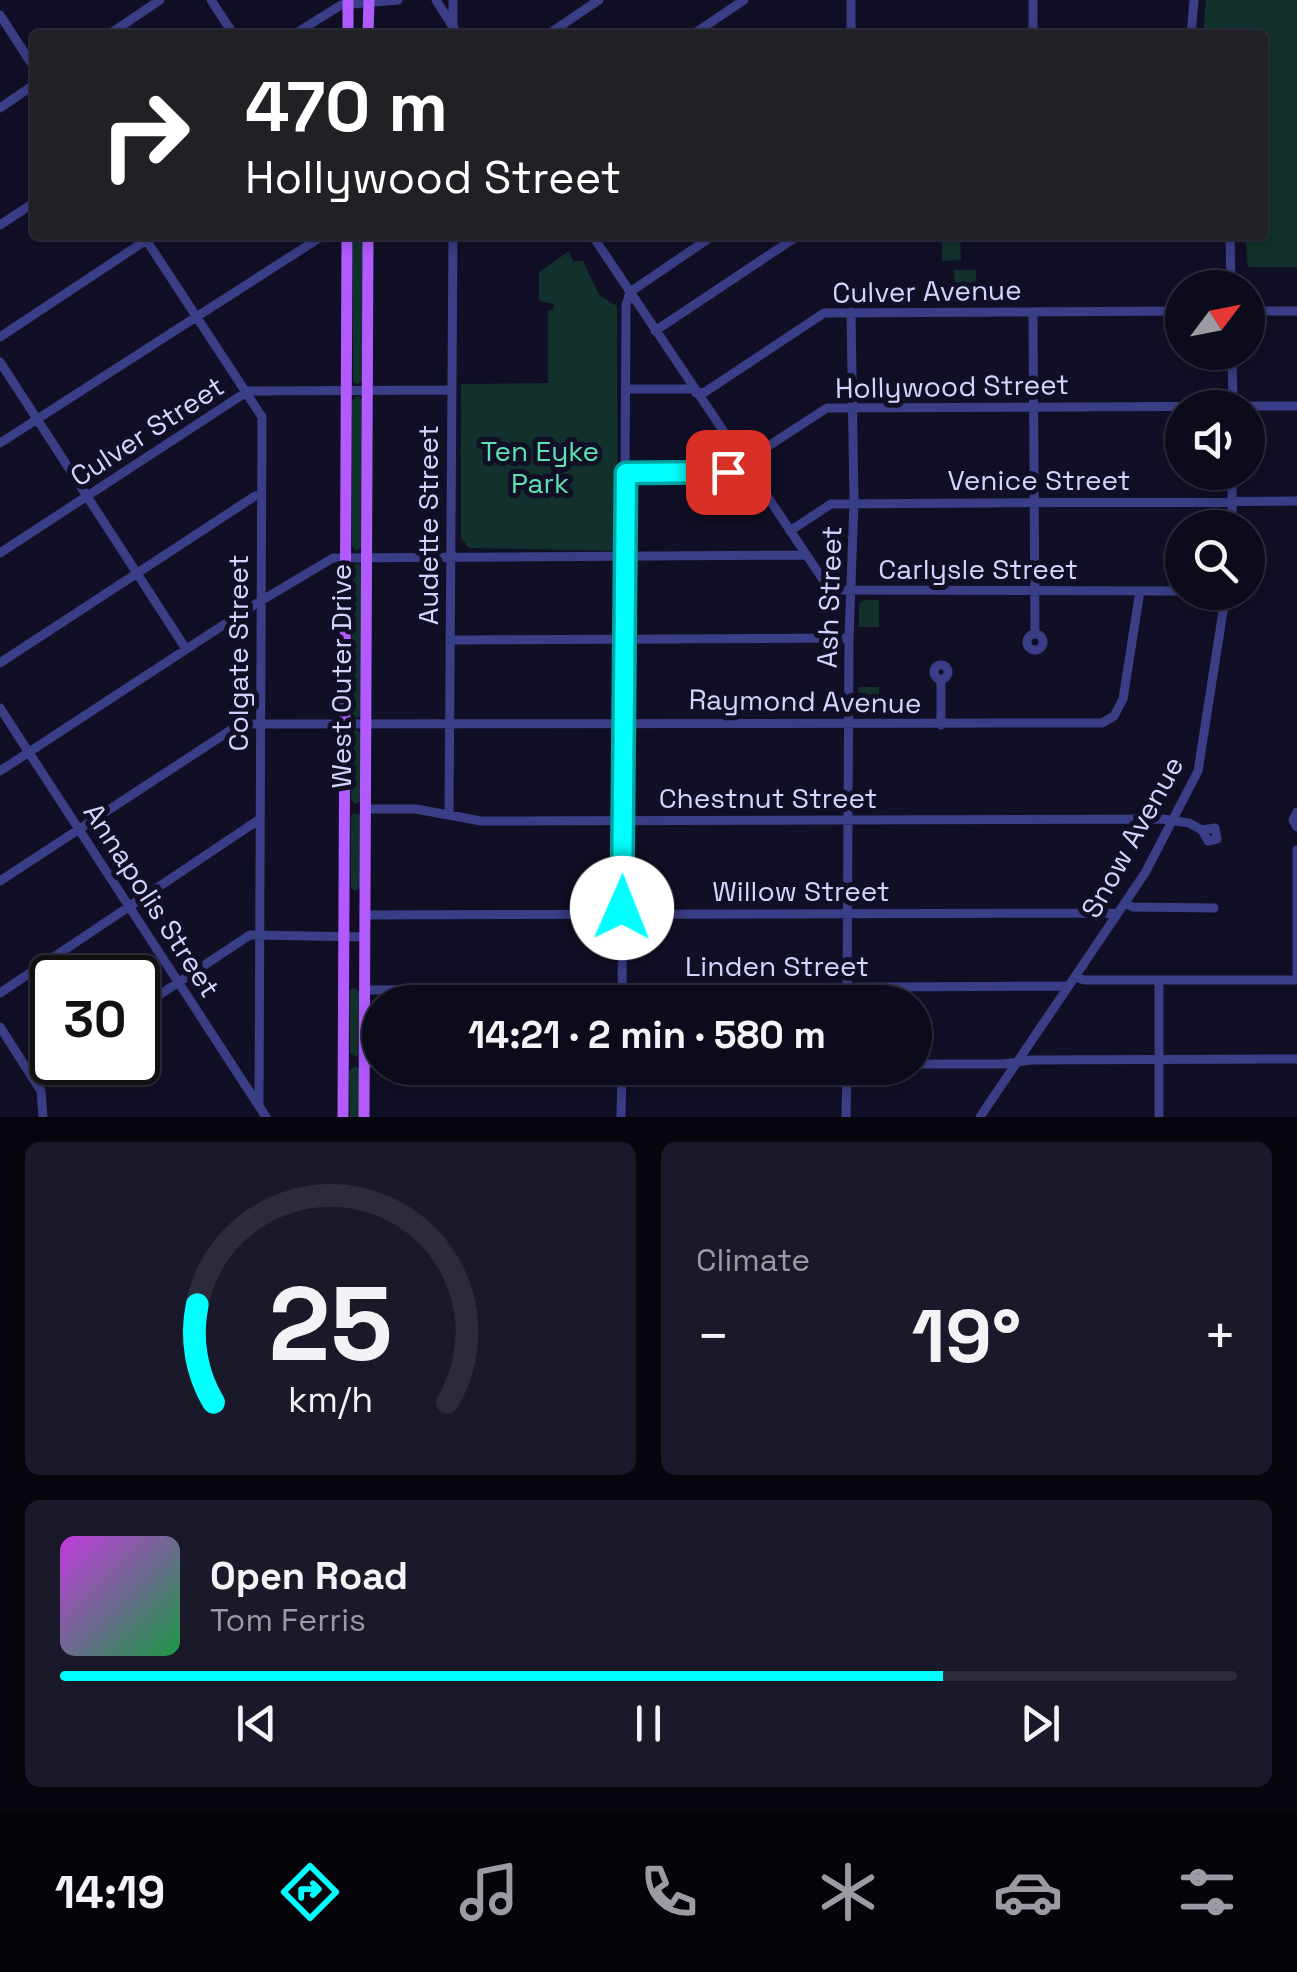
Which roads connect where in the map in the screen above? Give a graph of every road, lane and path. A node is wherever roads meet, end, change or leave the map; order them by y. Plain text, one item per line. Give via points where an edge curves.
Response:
1 (160, 0) edge
2 (211, 0) edge
3 (398, 0) edge
4 (436, 0) edge
5 (453, 0) edge
6 (599, 0) edge
7 (744, 0) edge
8 (851, 0) edge
9 (1033, 0) edge
10 (1194, 0) edge
11 (348, 2) edge
12 (368, 2) edge
13 (0, 15) edge
14 (115, 30) edge
15 (231, 30) edge
16 (301, 30) edge
17 (348, 30) edge
18 (368, 30) edge
19 (453, 30) edge
20 (455, 30) edge
21 (555, 30) edge
22 (699, 30) edge
23 (851, 30) edge
24 (1033, 30) edge
25 (1191, 30) edge
26 (30, 60) edge
27 (30, 87) edge
28 (0, 108) edge
29 (30, 205) edge
30 (0, 225) edge
31 (143, 240) edge
32 (149, 240) edge
33 (316, 240) edge
34 (347, 240) edge
35 (368, 240) edge
36 (453, 240) edge
37 (595, 240) edge
38 (707, 240) edge
39 (791, 240) edge
40 (1230, 240) edge
41 (1231, 270) edge
42 (630, 292) junction
43 (1265, 310) edge
44 (1297, 310) edge
45 (1165, 311) edge
46 (851, 312) junction
47 (1033, 312) junction
48 (196, 317) junction
49 (655, 330) junction
50 (0, 337) edge
51 (0, 362) edge
52 (626, 389) junction
53 (262, 390) junction
54 (346, 390) junction
55 (367, 390) junction
56 (451, 390) junction
57 (695, 391) junction
58 (246, 392) junction
59 (1265, 406) edge
60 (1297, 406) edge
61 (1034, 407) junction
62 (1165, 407) edge
63 (852, 408) junction
64 (262, 418) junction
65 (38, 419) junction
66 (0, 443) edge
67 (744, 462) junction
68 (626, 473) junction
69 (1232, 490) edge
70 (261, 495) junction
71 (88, 496) junction
72 (1232, 502) junction
73 (1297, 502) edge
74 (854, 503) junction
75 (1035, 503) junction
76 (1232, 510) edge
77 (790, 531) junction
78 (0, 553) edge
79 (807, 555) junction
80 (345, 556) junction
81 (624, 556) junction
82 (366, 557) junction
83 (451, 557) junction
84 (137, 573) junction
85 (1035, 591) junction
86 (1140, 591) junction
87 (1165, 591) edge
88 (852, 592) junction
89 (260, 601) junction
90 (1223, 610) edge
91 (1035, 629) dead end
92 (849, 638) junction
93 (623, 639) junction
94 (450, 640) junction
95 (186, 649) junction
96 (0, 663) edge
97 (941, 683) dead end
98 (0, 708) edge
99 (849, 721) junction
100 (623, 722) junction
101 (260, 723) junction
102 (345, 723) junction
103 (365, 723) junction
104 (450, 723) junction
105 (941, 725) junction
106 (28, 752) junction
107 (0, 772) edge
108 (365, 808) junction
109 (344, 809) junction
110 (1297, 812) edge
111 (449, 815) junction
112 (260, 819) junction
113 (1172, 819) junction
114 (624, 820) junction
115 (848, 820) junction
116 (1297, 828) edge
117 (79, 830) junction
118 (1202, 830) dead end
119 (1297, 850) edge
120 (0, 881) edge
121 (1297, 893) edge
122 (344, 895) junction
123 (365, 896) junction
124 (1125, 903) junction
125 (128, 906) junction
126 (1214, 908) dead end
127 (848, 913) junction
128 (1118, 913) junction
129 (365, 914) junction
130 (622, 914) junction
131 (260, 936) junction
132 (365, 936) junction
133 (344, 937) junction
134 (1159, 980) junction
135 (1297, 980) edge
136 (178, 982) junction
137 (1072, 982) junction
138 (365, 985) edge
139 (622, 985) edge
140 (847, 985) edge
141 (932, 986) edge
142 (0, 992) edge
143 (160, 994) edge
144 (0, 1027) edge
145 (1297, 1059) edge
146 (1160, 1060) junction
147 (343, 1062) junction
148 (1018, 1062) junction
149 (362, 1063) edge
150 (932, 1064) edge
151 (30, 1074) edge
152 (36, 1085) edge
153 (364, 1085) edge
154 (622, 1085) edge
155 (846, 1085) edge
156 (259, 1106) junction
157 (343, 1116) edge
158 (43, 1117) edge
159 (266, 1117) edge
160 (364, 1117) edge
161 (622, 1117) edge
162 (846, 1117) edge
163 (980, 1117) edge
164 (1159, 1117) edge

1 - 14 street
2 - 15 street
3 - 12 street
4 - 19 street
5 - 20 street
6 - 21 street
7 - 22 street
8 - 23 street
9 - 24 street
10 - 25 street
11 - 12 street
11 - 16 street
11 - 17 main road
12 - 18 main road
13 - 26 street
27 - 28 street
29 - 30 street
31 - 50 street
32 - 48 street
33 - 48 street
34 - 54 main road, West Outer Drive
35 - 55 main road, West Outer Drive
36 - 56 street, Audette Street
37 - 42 street, Carlysle Street
38 - 42 street
39 - 49 street
40 - 41 street
42 - 49 street, Carlysle Street
42 - 52 street
43 - 44 street
45 - 47 street, Culver Avenue
46 - 47 street, Culver Avenue
46 - 57 street, Culver Avenue via 815,316 705,392
46 - 63 street, Ash Street
47 - 61 street
48 - 58 street
48 - 65 street
49 - 57 street, Carlysle Street
51 - 65 street
52 - 57 street
52 - 68 street
53 - 54 street, Culver Street
53 - 58 street, Culver Street
53 - 64 street, Colgate Street
54 - 55 street, Culver Street
54 - 80 main road, West Outer Drive
55 - 56 street, Culver Street
55 - 82 main road, West Outer Drive
56 - 83 street, Audette Street
57 - 67 street, Carlysle Street
58 - 64 street
58 - 71 street, Culver Street
59 - 60 street, Hollywood Street
61 - 62 street, Hollywood Street
61 - 63 street, Hollywood Street
61 - 75 street
63 - 67 street, Hollywood Street via 822,409
63 - 74 street, Ash Street
64 - 70 street, Colgate Street
65 - 66 street
65 - 71 street
67 - 68 street, Hollywood Street via 724,472
67 - 77 street, Carlysle Street
68 - 81 street
69 - 72 street
70 - 84 street
70 - 89 street, Colgate Street
71 - 78 street, Culver Street
71 - 84 street
72 - 73 street, Venice Street
72 - 75 street, Venice Street
72 - 76 street
74 - 75 street, Venice Street
74 - 77 street, Venice Street via 826,505
74 - 88 street, Ash Street
75 - 85 street
77 - 79 street, Carlysle Street
79 - 81 street
79 - 88 street, Carlysle Street via 828,586
80 - 82 street
80 - 89 street
80 - 102 main road, West Outer Drive
81 - 83 street
81 - 93 street
82 - 83 street
82 - 103 main road, West Outer Drive
83 - 94 street, Audette Street
84 - 95 street
84 - 96 street
85 - 86 street, Carlysle Street
85 - 88 street, Carlysle Street
85 - 91 street
86 - 87 street, Carlysle Street
86 - 105 street, Raymond Avenue via 1123,699 1110,719
88 - 92 street, Ash Street
89 - 95 street
89 - 101 street, Colgate Street
90 - 113 street, Snow Avenue via 1200,762
92 - 93 street
92 - 99 street, Ash Street
93 - 94 street
93 - 100 street
94 - 104 street, Audette Street
95 - 106 street
97 - 105 street
98 - 106 street, Annapolis Street
99 - 100 street, Raymond Avenue
99 - 105 street, Raymond Avenue
99 - 115 street, Ash Street
100 - 104 street, Raymond Avenue
100 - 114 street
101 - 102 street, Raymond Avenue
101 - 112 street, Colgate Street
101 - 117 street via 238,725
102 - 103 street, Raymond Avenue
102 - 109 main road, West Outer Drive
103 - 104 street, Raymond Avenue
103 - 108 main road, West Outer Drive
104 - 111 street, Audette Street
106 - 107 street
106 - 117 street, Annapolis Street
108 - 109 main road
108 - 111 street, Chestnut Street
108 - 123 main road, West Outer Drive
109 - 122 main road, West Outer Drive
110 - 116 street
111 - 114 street, Chestnut Street
112 - 125 street
112 - 131 street, Colgate Street
113 - 115 street, Chestnut Street
113 - 118 street
113 - 124 street, Snow Avenue
114 - 115 street, Chestnut Street
114 - 130 street
115 - 127 street, Ash Street
117 - 120 street
117 - 125 street, Annapolis Street
119 - 121 street
121 - 135 street
122 - 123 main road
122 - 133 main road, West Outer Drive
123 - 129 main road, West Outer Drive
124 - 126 street
124 - 128 street, Snow Avenue
125 - 136 street, Annapolis Street
125 - 142 street
127 - 128 street, Willow Street
127 - 130 street, Willow Street
127 - 140 street, Ash Street
128 - 137 street, Snow Avenue
129 - 130 street, Willow Street
129 - 132 main road, West Outer Drive
130 - 139 street
131 - 133 street
131 - 136 street via 250,935
131 - 156 street, Colgate Street
132 - 133 street
132 - 138 main road, West Outer Drive
133 - 147 main road, West Outer Drive
134 - 135 street, Linden Street
134 - 137 street, Linden Street
134 - 146 street
136 - 143 street
136 - 156 street, Annapolis Street
137 - 141 street, Linden Street
137 - 148 street, Snow Avenue
144 - 151 street
145 - 146 street
146 - 148 street
146 - 164 street
147 - 149 main road
147 - 157 main road, West Outer Drive
148 - 150 street
148 - 163 street, Snow Avenue
152 - 158 street
153 - 160 main road, West Outer Drive
154 - 161 street
155 - 162 street
156 - 159 street, Annapolis Street

